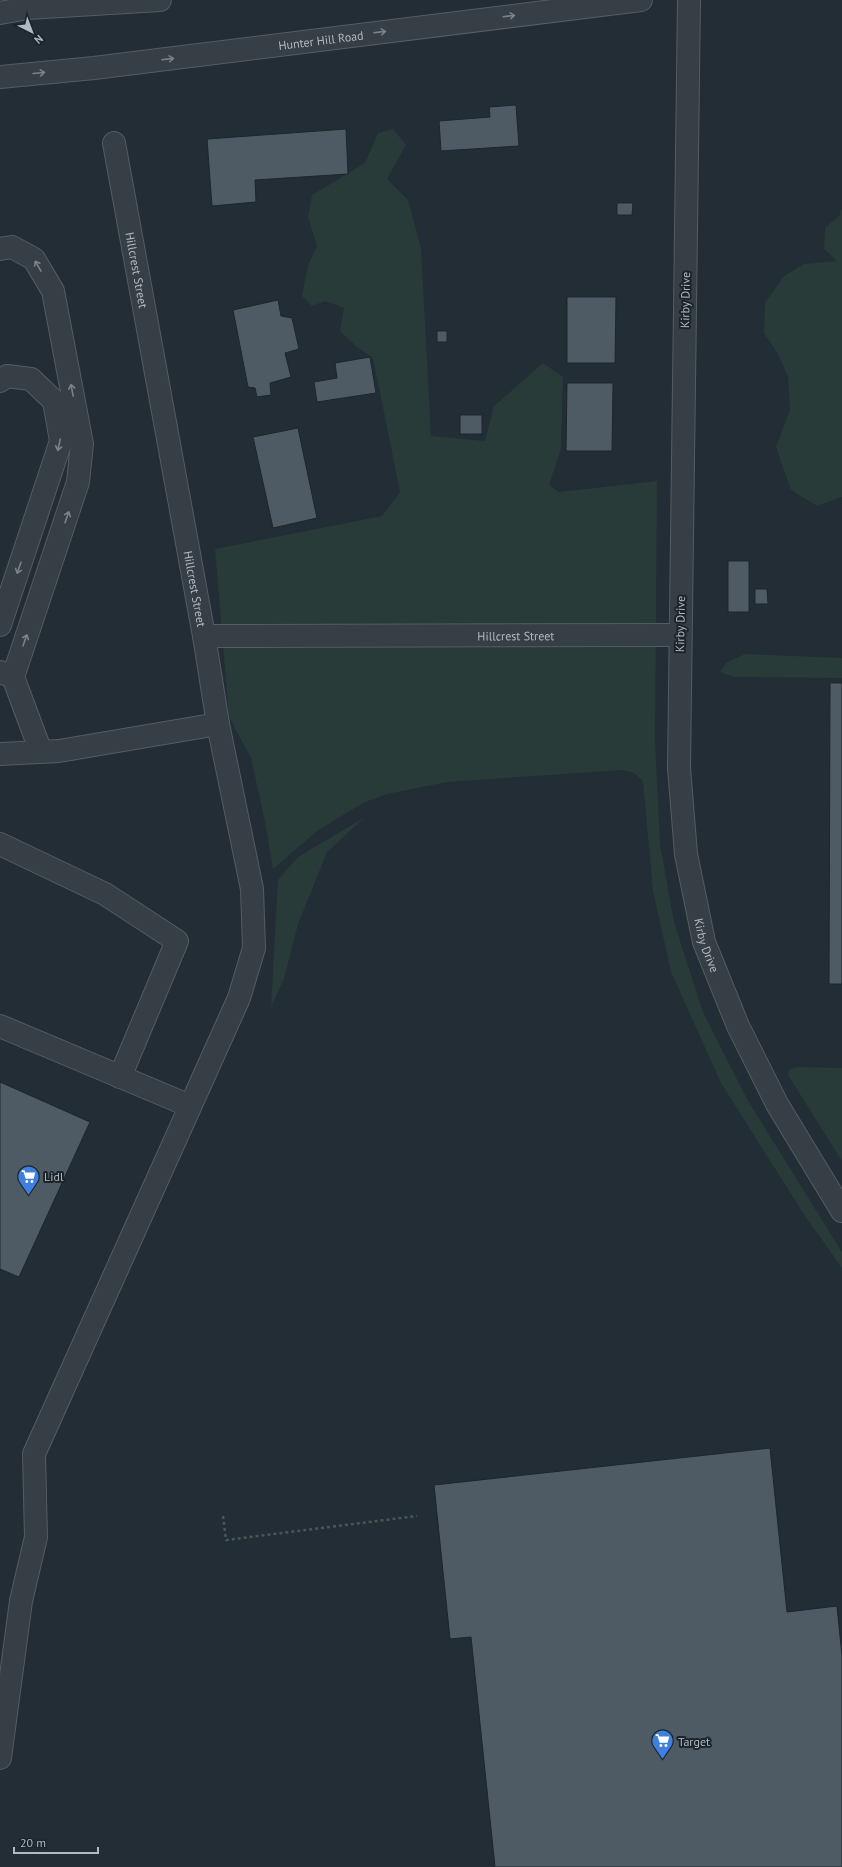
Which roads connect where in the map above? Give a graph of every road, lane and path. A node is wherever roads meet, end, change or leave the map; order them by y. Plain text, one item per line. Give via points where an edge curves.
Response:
1 (160, 0) edge
2 (641, 0) edge
3 (689, 0) edge
4 (0, 13) edge
5 (0, 77) edge
6 (114, 143) dead end
7 (0, 249) edge
8 (0, 381) edge
9 (0, 625) edge
10 (680, 635) junction
11 (204, 636) junction
12 (6, 674) edge
13 (218, 724) junction
14 (41, 752) junction
15 (0, 754) edge
16 (0, 844) edge
17 (0, 1026) edge
18 (120, 1077) junction
19 (190, 1106) junction
20 (842, 1211) edge
21 (223, 1516) dead end
22 (417, 1516) dead end
23 (0, 1758) edge

1 - 4 street via 28,8
5 -> 2 street, Hunter Hill Road via 94,68
3 - 10 street, Kirby Drive
6 - 11 street, Hillcrest Street
12 -> 7 street via 78,482 82,444 53,291 34,259 12,247
8 -> 9 street via 7,376 31,379 54,402 61,442
10 - 11 street, Hillcrest Street
10 - 20 street, Kirby Drive via 679,768 686,854 704,942 738,1026 777,1104
11 - 13 street
12 - 14 street
13 - 14 street
13 - 19 street via 252,889 254,948 239,998
14 - 15 street
16 - 18 street via 105,894 177,941
17 - 18 street
18 - 19 street
19 - 23 street via 34,1454 36,1537 21,1601
21 - 22 path via 226,1540

